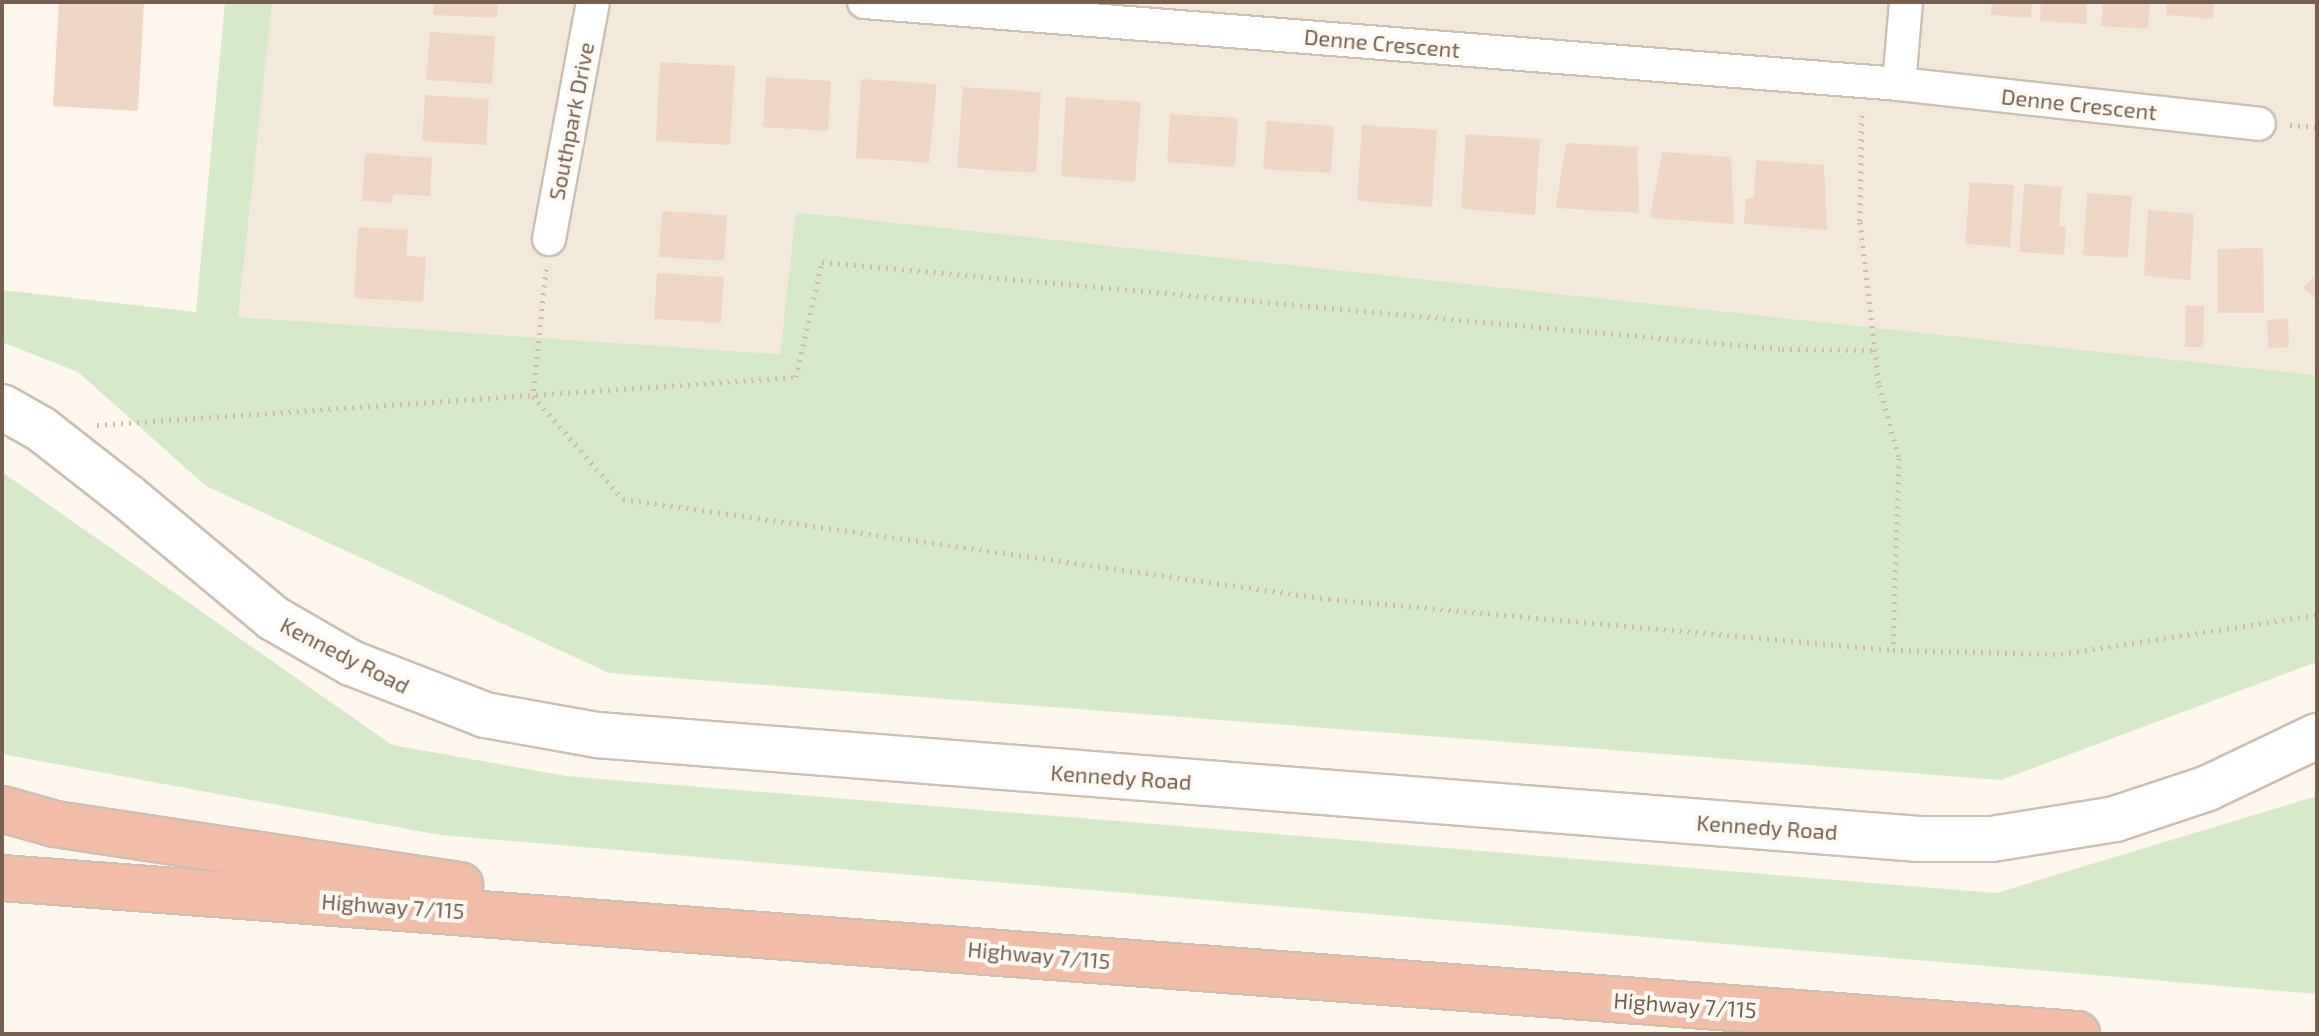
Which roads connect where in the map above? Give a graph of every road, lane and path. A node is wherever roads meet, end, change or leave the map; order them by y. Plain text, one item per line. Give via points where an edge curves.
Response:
1 (593, 2) edge
2 (864, 2) edge
3 (1906, 2) edge
4 (1863, 81) junction
5 (1899, 84) junction
6 (2259, 124) dead end
7 (549, 239) joint
8 (1875, 350) junction
9 (533, 396) junction
10 (2, 407) edge
11 (41, 429) junction
12 (2317, 615) edge
13 (1893, 650) junction
14 (2317, 736) edge
15 (2, 809) edge
16 (2, 878) edge
17 (930, 946) junction
18 (2077, 1034) edge

1 - 7 street, Southpark Drive
2 - 4 street, Denne Crescent
3 - 5 street
4 - 5 street, Denne Crescent
4 - 8 path via 1860,222
5 - 6 street, Denne Crescent
7 - 9 path
8 - 9 path via 1782,349 822,262 796,377
8 - 13 path via 1899,458
9 - 11 path
9 - 13 path via 623,499 1329,599
10 - 11 street, Kennedy Road
11 - 14 street, Kennedy Road via 273,618 351,663 485,715 597,735 1919,839 1992,839 2115,819 2208,788
12 - 13 path via 2061,654
15 - 17 highway via 55,824 544,898
16 - 17 highway, Highway 7/115
17 - 18 highway, Highway 7/115

